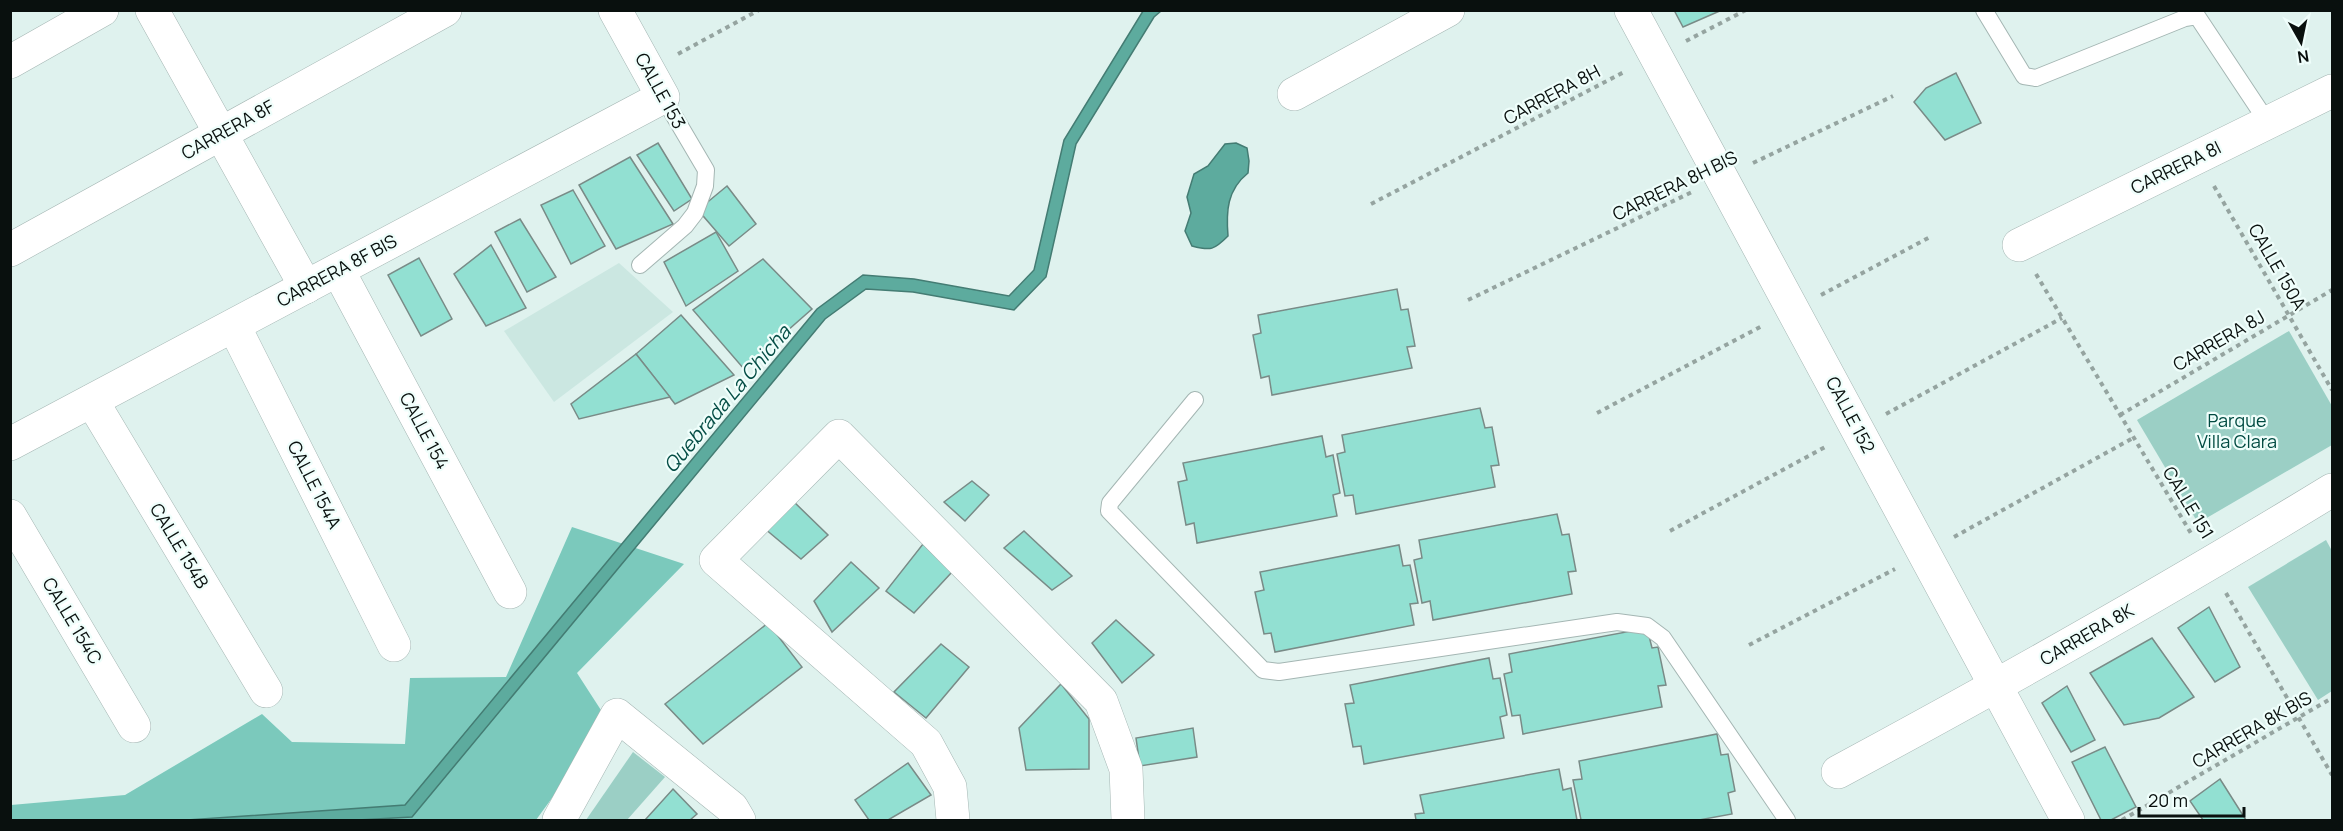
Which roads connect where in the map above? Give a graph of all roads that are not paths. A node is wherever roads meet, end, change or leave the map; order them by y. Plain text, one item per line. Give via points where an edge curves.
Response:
1 (102, 10) edge
2 (152, 10) edge
3 (445, 10) edge
4 (615, 10) edge
5 (1448, 10) edge
6 (1632, 10) edge
7 (1984, 10) edge
8 (10, 62) edge
9 (657, 86) junction
10 (2332, 91) edge
11 (1294, 94) dead end
12 (2268, 123) junction
13 (221, 134) junction
14 (2019, 245) road end
15 (10, 249) edge
16 (640, 265) dead end
17 (338, 270) junction
18 (306, 287) junction
19 (234, 326) junction
20 (1195, 400) dead end
21 (92, 401) junction
22 (10, 444) edge
23 (2332, 490) edge
24 (10, 516) edge
25 (510, 592) dead end
26 (394, 645) dead end
27 (1996, 687) junction
28 (266, 691) dead end
29 (134, 726) dead end
30 (1838, 772) dead end
31 (559, 820) edge
32 (739, 820) edge
33 (953, 820) edge
34 (1128, 820) edge
35 (1787, 820) edge
36 (2068, 820) edge

1 - 8 street
2 - 13 street
3 - 13 street, CARRERA 8F
4 - 9 street, CALLE 153
5 - 11 street
6 - 27 street, CALLE 152
7 - 12 lane via 2024,75 2036,78 2197,16
9 - 16 lane, CALLE 153 via 706,170 705,186 694,213 675,236
9 - 17 street, CARRERA 8F BIS
10 - 12 street, CARRERA 8I
12 - 14 street, CARRERA 8I
13 - 15 street, CARRERA 8F
13 - 18 street
17 - 18 street, CARRERA 8F BIS
17 - 25 street, CALLE 154
18 - 19 street, CARRERA 8F BIS
19 - 21 street, CARRERA 8F BIS
19 - 26 street, CALLE 154A
20 - 35 lane via 1110,502 1109,512 1263,670 1279,672 1617,622 1647,626 1663,638
21 - 22 street, CARRERA 8F BIS
21 - 28 street, CALLE 154B
23 - 27 street, CARRERA 8K
24 - 29 street, CALLE 154C
27 - 30 street, CARRERA 8K
27 - 36 street, CALLE 152
31 - 32 street via 617,716 732,808
33 - 34 street via 950,787 926,743 717,560 839,436 1101,701 1126,769

